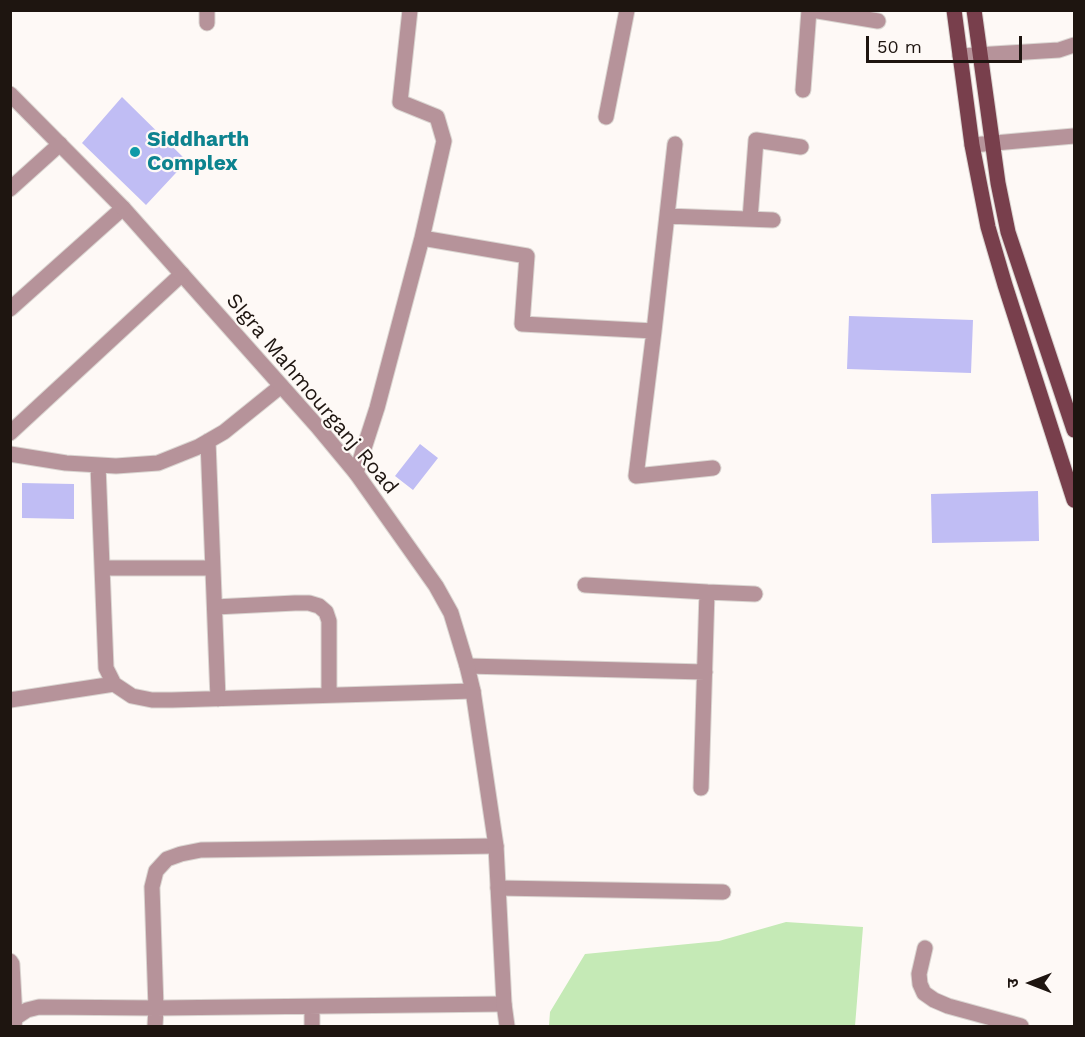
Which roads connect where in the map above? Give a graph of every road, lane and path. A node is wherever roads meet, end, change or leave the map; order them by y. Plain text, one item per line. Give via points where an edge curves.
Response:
1 (410, 10) edge
2 (627, 10) edge
3 (810, 10) edge
4 (954, 10) edge
5 (974, 10) edge
6 (878, 21) dead end
7 (1074, 45) edge
8 (981, 55) junction
9 (960, 56) junction
10 (803, 90) dead end
11 (10, 94) edge
12 (606, 117) dead end
13 (1074, 136) edge
14 (992, 143) junction
15 (60, 144) junction
16 (675, 144) dead end
17 (972, 145) junction
18 (801, 147) dead end
19 (10, 189) edge
20 (123, 208) junction
21 (667, 216) junction
22 (750, 219) junction
23 (773, 220) dead end
24 (422, 238) junction
25 (182, 274) junction
26 (10, 309) edge
27 (654, 331) junction
28 (281, 386) junction
29 (1074, 430) edge
30 (10, 433) edge
31 (208, 441) junction
32 (10, 454) edge
33 (98, 465) junction
34 (713, 468) dead end
35 (356, 473) junction
36 (1074, 500) edge
37 (213, 567) junction
38 (102, 568) junction
39 (585, 585) dead end
40 (706, 592) junction
41 (755, 594) dead end
42 (215, 607) junction
43 (467, 666) junction
44 (705, 672) junction
45 (114, 684) junction
46 (472, 691) junction
47 (329, 695) junction
48 (218, 699) junction
49 (10, 700) edge
50 (701, 788) dead end
51 (496, 846) junction
52 (498, 888) junction
53 (723, 892) dead end
54 (925, 948) dead end
55 (10, 961) edge
56 (504, 1004) junction
57 (312, 1007) junction
58 (156, 1008) junction
59 (14, 1022) edge
60 (155, 1026) edge
61 (312, 1026) edge
62 (507, 1026) edge
63 (1021, 1026) edge

1 - 24 street via 400,102 437,117 444,141
2 - 12 street
3 - 6 street
3 - 10 street
4 - 9 main road
5 - 8 main road
7 - 8 street via 1059,50
8 - 9 street
8 - 14 main road
9 - 17 main road
11 - 15 street, SIgra Mahmourganj Road
13 - 14 street
14 - 17 street
14 - 29 main road via 1008,232
15 - 19 street
15 - 20 street, SIgra Mahmourganj Road
16 - 21 street
17 - 36 main road via 1002,276
18 - 22 street via 756,140
20 - 25 street, SIgra Mahmourganj Road
20 - 26 street
21 - 22 street
21 - 27 street
22 - 23 street
24 - 27 street via 527,256 522,324
24 - 35 street
25 - 28 street, SIgra Mahmourganj Road
25 - 30 street
27 - 34 street via 636,476
28 - 31 street
28 - 35 street, SIgra Mahmourganj Road
31 - 33 street via 158,463
31 - 37 street
32 - 33 street
33 - 38 street
35 - 43 street, SIgra Mahmourganj Road via 436,586 451,614
37 - 38 street
37 - 42 street
38 - 45 street via 106,668
39 - 40 street
40 - 41 street
40 - 44 street
42 - 47 street via 295,603 320,606 329,621
42 - 48 street
43 - 44 street
43 - 46 street, SIgra Mahmourganj Road
44 - 50 street
45 - 48 street via 132,696 152,700
45 - 49 street
46 - 47 street
46 - 51 street, SIgra Mahmourganj Road
47 - 48 street
51 - 52 street, SIgra Mahmourganj Road
51 - 58 street via 201,850 167,859 156,871 152,886
52 - 53 street
52 - 56 street, SIgra Mahmourganj Road
54 - 63 street via 919,974 924,993 948,1006
55 - 59 street
56 - 57 street
56 - 62 street, SIgra Mahmourganj Road
57 - 58 street
57 - 61 street
58 - 59 street via 39,1007 27,1010
58 - 60 street

